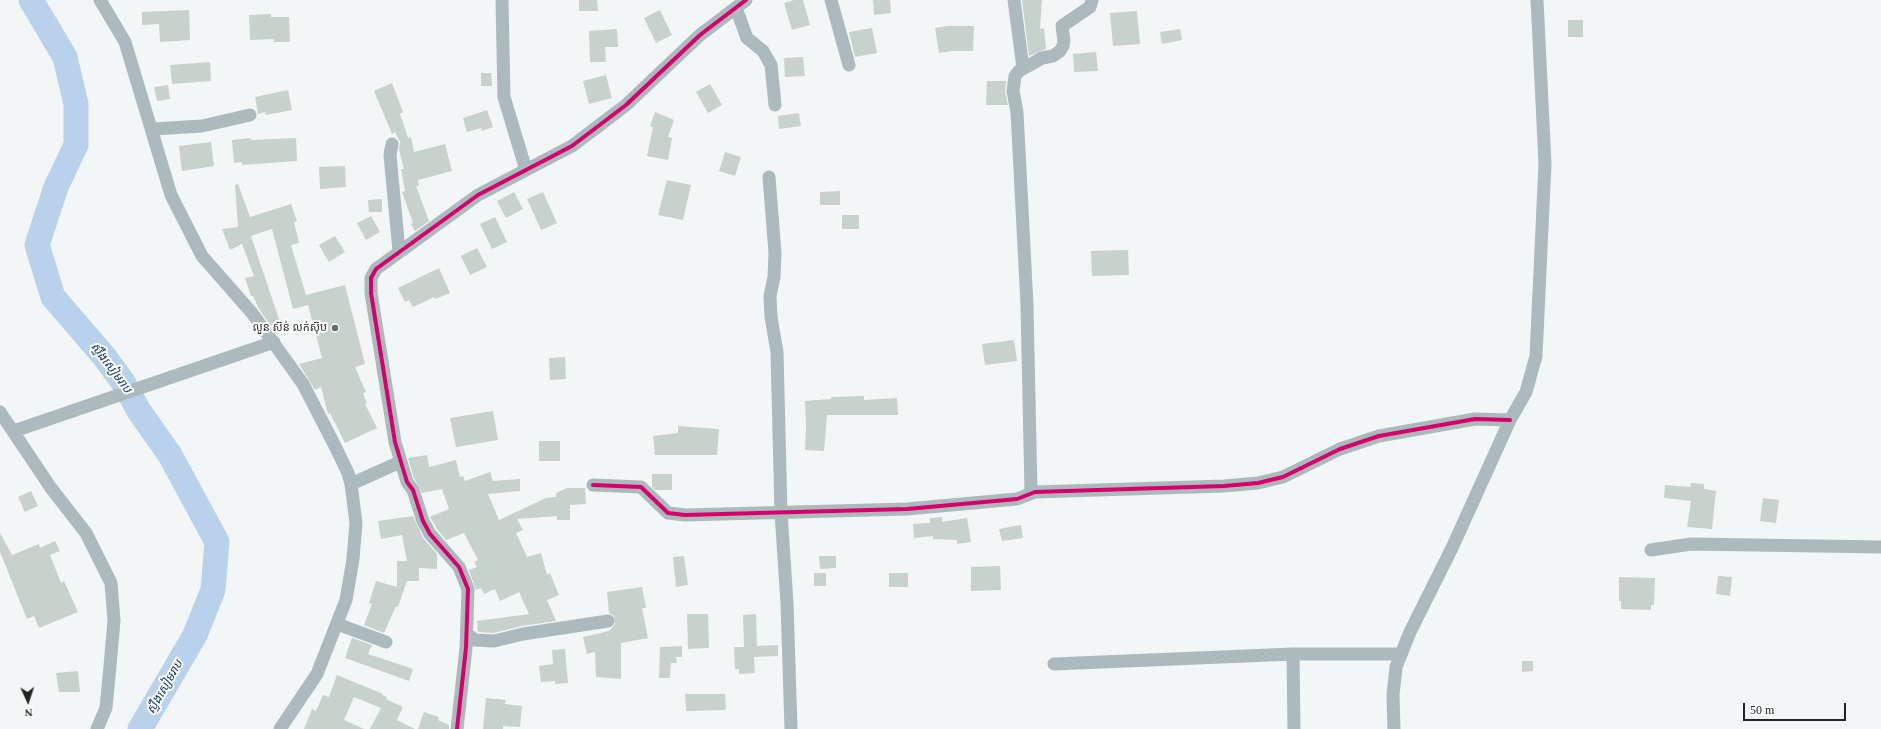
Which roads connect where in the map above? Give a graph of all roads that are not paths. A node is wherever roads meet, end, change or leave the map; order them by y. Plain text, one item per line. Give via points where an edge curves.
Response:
1 (100, 0) edge
2 (502, 0) edge
3 (831, 0) edge
4 (1014, 0) edge
5 (1092, 0) edge
6 (1537, 0) edge
7 (741, 4) edge
8 (849, 65) dead end
9 (1023, 68) junction
10 (775, 105) dead end
11 (250, 115) dead end
12 (153, 129) junction
13 (392, 144) dead end
14 (526, 170) junction
15 (769, 177) dead end
16 (399, 251) junction
17 (274, 342) junction
18 (0, 412) edge
19 (1510, 420) junction
20 (14, 431) junction
21 (400, 462) junction
22 (351, 484) junction
23 (593, 486) dead end
24 (1031, 493) junction
25 (781, 513) junction
26 (1881, 547) edge
27 (1651, 550) dead end
28 (608, 621) dead end
29 (337, 624) junction
30 (467, 634) junction
31 (386, 642) dead end
32 (1293, 654) junction
33 (1401, 654) junction
34 (1054, 664) dead end
35 (97, 729) edge
36 (280, 729) edge
37 (457, 729) edge
38 (791, 729) edge
39 (1294, 729) edge
40 (1394, 729) edge

1 - 12 street via 125,42
2 - 14 street via 504,97
3 - 8 street
4 - 9 street
5 - 9 street via 1090,6 1062,26 1064,41 1060,51
6 - 19 street via 1545,164 1536,356 1526,392
7 - 10 street via 741,26 747,38 763,52 771,65
7 - 14 street via 700,35 626,105 572,146
9 - 24 street via 1015,76 1013,91 1017,112 1027,305
11 - 12 street via 202,126
12 - 17 street via 171,195 202,256
13 - 16 street via 390,155
14 - 16 street via 478,195
15 - 25 street via 775,253 770,317 777,352
16 - 21 street via 376,269 371,278 371,293
17 - 20 street
17 - 22 street via 303,384 339,454
18 - 20 street
19 - 24 street via 1475,419 1379,436 1340,449 1283,477 1258,483
19 - 33 street
20 - 35 street via 51,488 86,533 111,583 114,621 106,708
21 - 22 street
21 - 30 street via 423,521 430,534 459,567 468,589
22 - 29 street via 356,523 353,558 346,600
23 - 25 street via 641,487 668,513
24 - 25 street via 1018,499 907,509
25 - 38 street
26 - 27 street via 1691,544
28 - 30 street via 494,641 475,640
29 - 31 street
29 - 36 street via 317,674
30 - 37 street
32 - 33 street
32 - 34 street
32 - 39 street
33 - 40 street via 1396,667 1393,695

